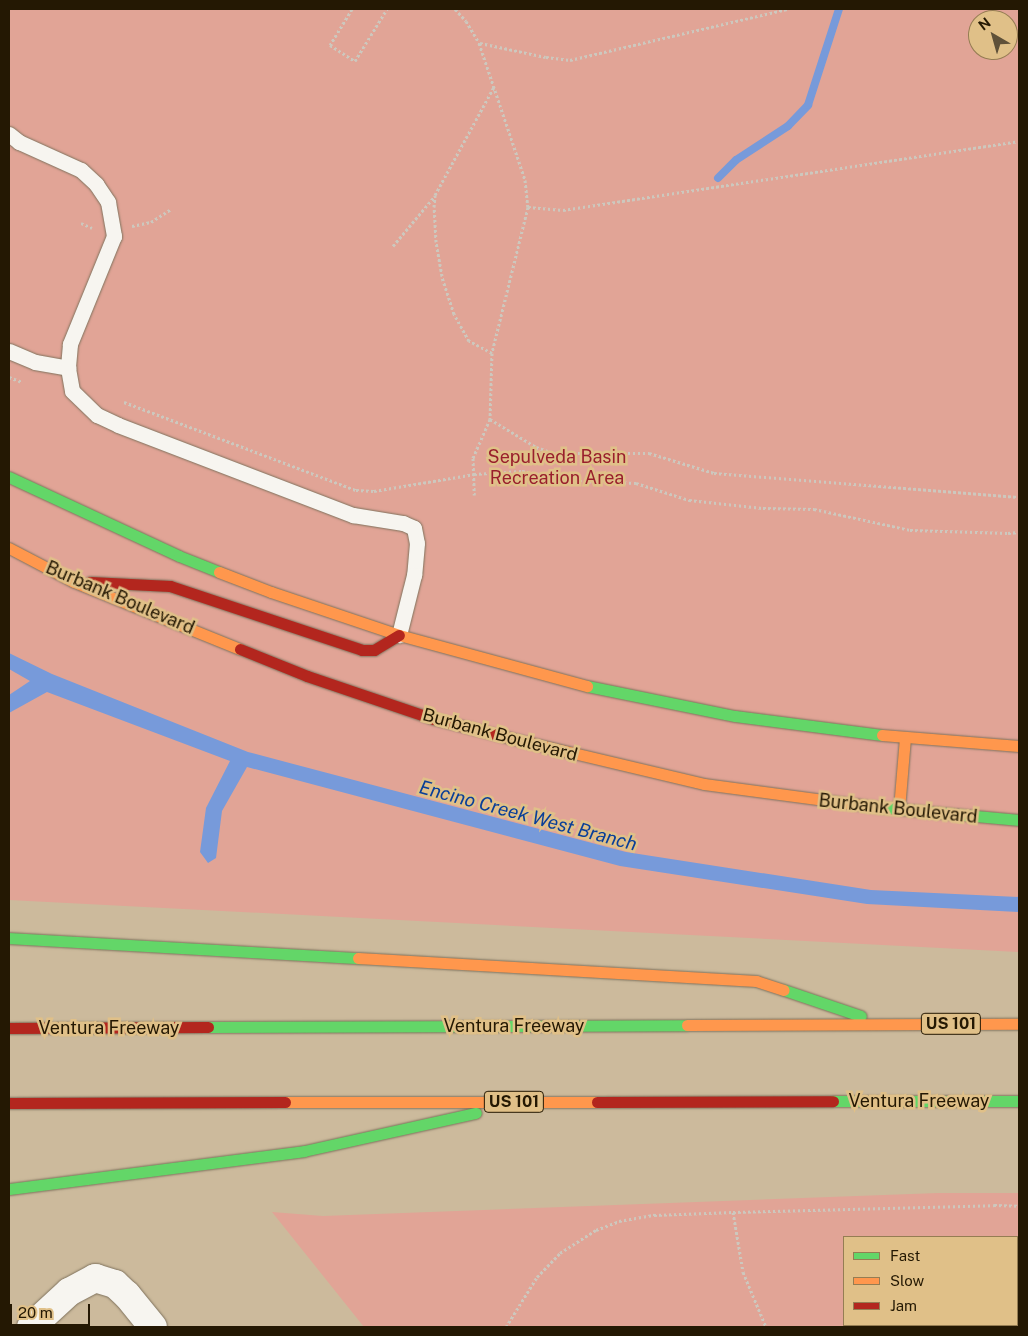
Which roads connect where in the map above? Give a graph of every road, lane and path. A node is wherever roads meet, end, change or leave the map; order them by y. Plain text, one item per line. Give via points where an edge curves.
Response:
1 (352, 9) edge
2 (387, 9) edge
3 (455, 9) edge
4 (788, 9) edge
5 (479, 43) junction
6 (494, 86) junction
7 (9, 134) edge
8 (1019, 141) edge
9 (435, 195) junction
10 (528, 207) junction
11 (393, 246) dead end
12 (9, 352) edge
13 (492, 353) junction
14 (68, 368) junction
15 (9, 377) edge
16 (18, 381) dead end
17 (126, 403) dead end
18 (490, 419) junction
19 (474, 474) junction
20 (9, 477) edge
21 (474, 495) dead end
22 (1019, 497) edge
23 (1019, 532) edge
24 (9, 548) edge
25 (74, 582) junction
26 (399, 635) junction
27 (905, 738) junction
28 (1019, 746) edge
29 (898, 809) junction
30 (1019, 820) edge
31 (9, 938) edge
32 (884, 1023) junction
33 (1019, 1024) edge
34 (9, 1028) edge
35 (1019, 1101) edge
36 (529, 1102) junction
37 (9, 1103) edge
38 (9, 1189) edge
39 (1019, 1206) edge
40 (733, 1212) junction
41 (31, 1327) edge
42 (153, 1327) edge
43 (506, 1327) edge
44 (766, 1327) edge

1 - 2 path via 330,45 355,61
3 - 5 path
4 - 5 path via 570,60
5 - 6 path
6 - 9 path
6 - 10 path via 525,180
7 - 14 lane via 19,142 81,170 108,202 114,236 70,344
8 - 10 path via 563,210
9 - 11 path
9 - 13 path via 436,242 454,314 469,341
10 - 13 path
12 - 14 lane via 35,362
13 - 18 path
14 - 26 lane via 72,391 97,415 118,425 353,515 403,523 414,528 417,543 414,575
15 - 16 path
17 - 19 path via 356,490 374,491
18 - 19 path via 473,458
18 - 22 path via 553,454 649,453 714,472
19 - 21 path
19 - 23 path via 522,470 579,481 636,483 690,500 763,508 814,509 910,530
20 - 26 main road via 179,556 271,592
24 - 25 main road, Burbank Boulevard
25 - 26 main road via 138,582 170,586 362,650 374,650
25 - 29 main road, Burbank Boulevard via 307,676 434,719 704,784
26 - 27 main road via 503,666 610,692 735,716
27 - 28 main road
27 - 29 main road
29 - 30 main road, Burbank Boulevard
31 - 32 main road via 756,981
32 - 33 main road, Ventura Freeway / US 101
32 - 34 main road, Ventura Freeway / US 101
35 - 36 main road, Ventura Freeway / US 101
36 - 37 main road, Ventura Freeway / US 101
36 - 38 main road via 304,1151
39 - 40 path
40 - 43 path via 654,1215 619,1221 596,1230 560,1253 537,1277
40 - 44 path via 743,1272
41 - 42 street via 70,1292 95,1278 116,1284

